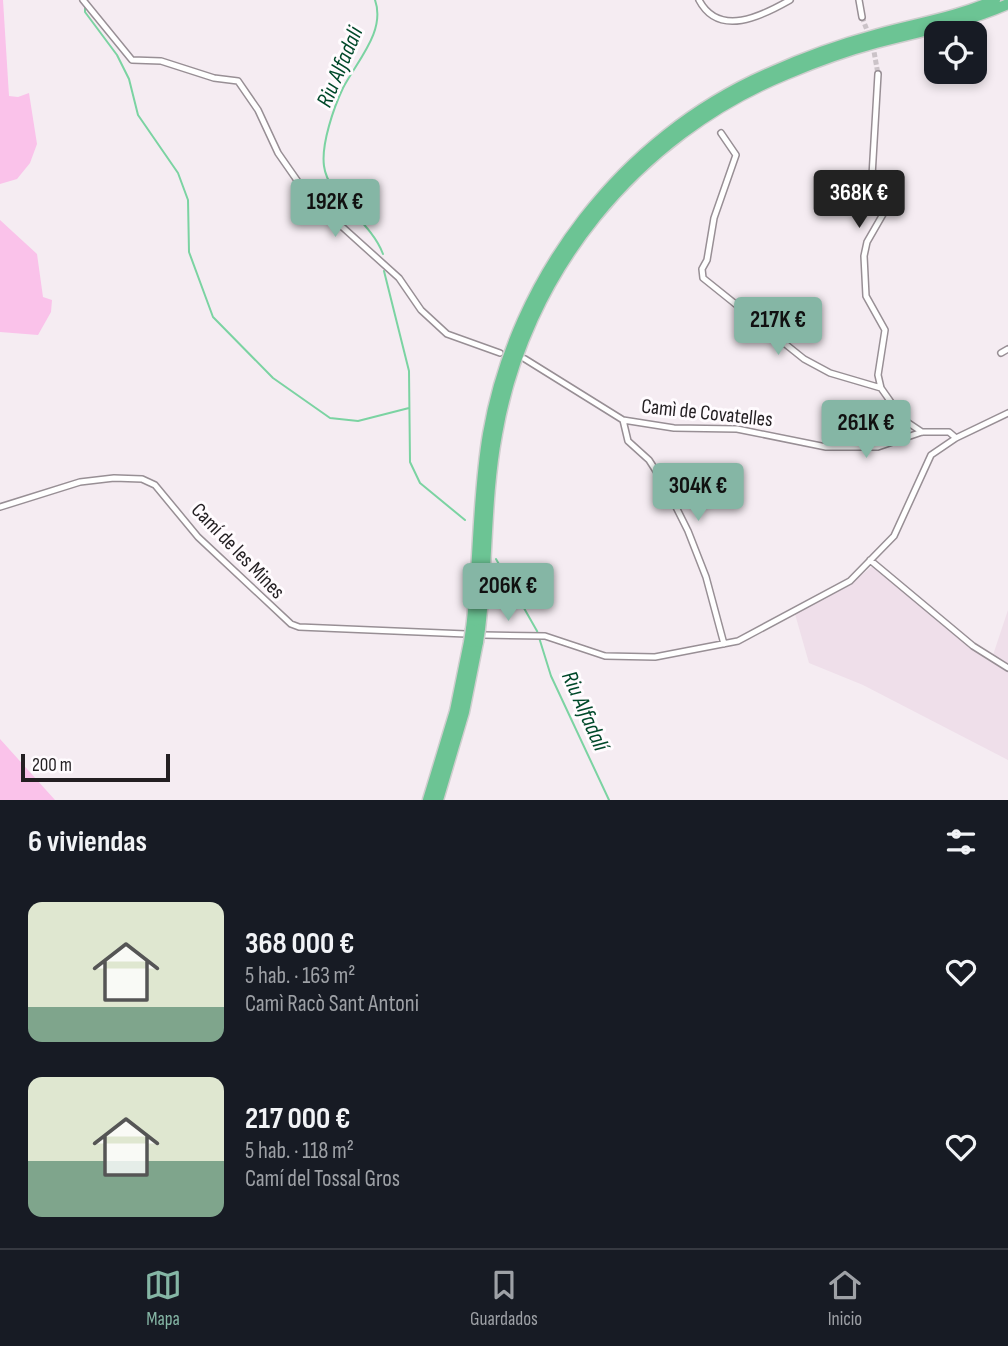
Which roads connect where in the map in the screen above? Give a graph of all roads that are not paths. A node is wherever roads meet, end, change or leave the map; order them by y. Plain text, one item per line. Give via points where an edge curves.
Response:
1 (83, 0) edge
2 (699, 0) edge
3 (790, 0) edge
4 (859, 0) edge
5 (995, 0) edge
6 (1008, 4) edge
7 (862, 17) tunnel mouth
8 (878, 74) tunnel mouth
9 (720, 133) dead end
10 (1008, 349) edge
11 (500, 353) dead end
12 (1001, 353) dead end
13 (526, 359) dead end
14 (881, 386) junction
15 (1008, 413) edge
16 (622, 420) junction
17 (922, 432) junction
18 (956, 438) junction
19 (0, 507) edge
20 (870, 560) junction
21 (474, 635) junction
22 (724, 644) junction
23 (1008, 668) edge
24 (428, 800) edge
25 (438, 800) edge

1 - 11 street via 132,60 161,61 238,81 307,196 399,278 421,310 447,334
2 - 3 street via 709,16 722,21 756,16
4 - 7 street
5 - 21 highway via 828,49 743,84 655,144 591,208 534,299 499,386 485,456
6 - 21 highway via 958,23 835,55 744,93 687,129 616,192 559,268 527,332 512,376 496,437
8 - 14 street via 872,176 886,208 864,256 866,296 885,330 878,367
9 - 14 street via 736,155 714,218 703,278 804,359 830,373
10 - 12 street
13 - 16 street
14 - 17 street via 902,417
15 - 18 street, Camí de les Mines
16 - 17 street, Camì de Covatelles via 674,428 737,429 829,447 878,447
16 - 22 street via 628,441 666,485 688,531
17 - 18 street via 949,432
18 - 20 street, Camí de les Mines via 928,459 896,532
19 - 21 street, Camí de les Mines via 80,482 142,479 164,492 198,537 290,624
20 - 22 street, Camí de les Mines via 844,584 744,638
20 - 23 street via 973,646
21 - 22 street, Camí de les Mines via 545,636 605,656 655,657
21 - 24 highway
21 - 25 highway via 464,712

